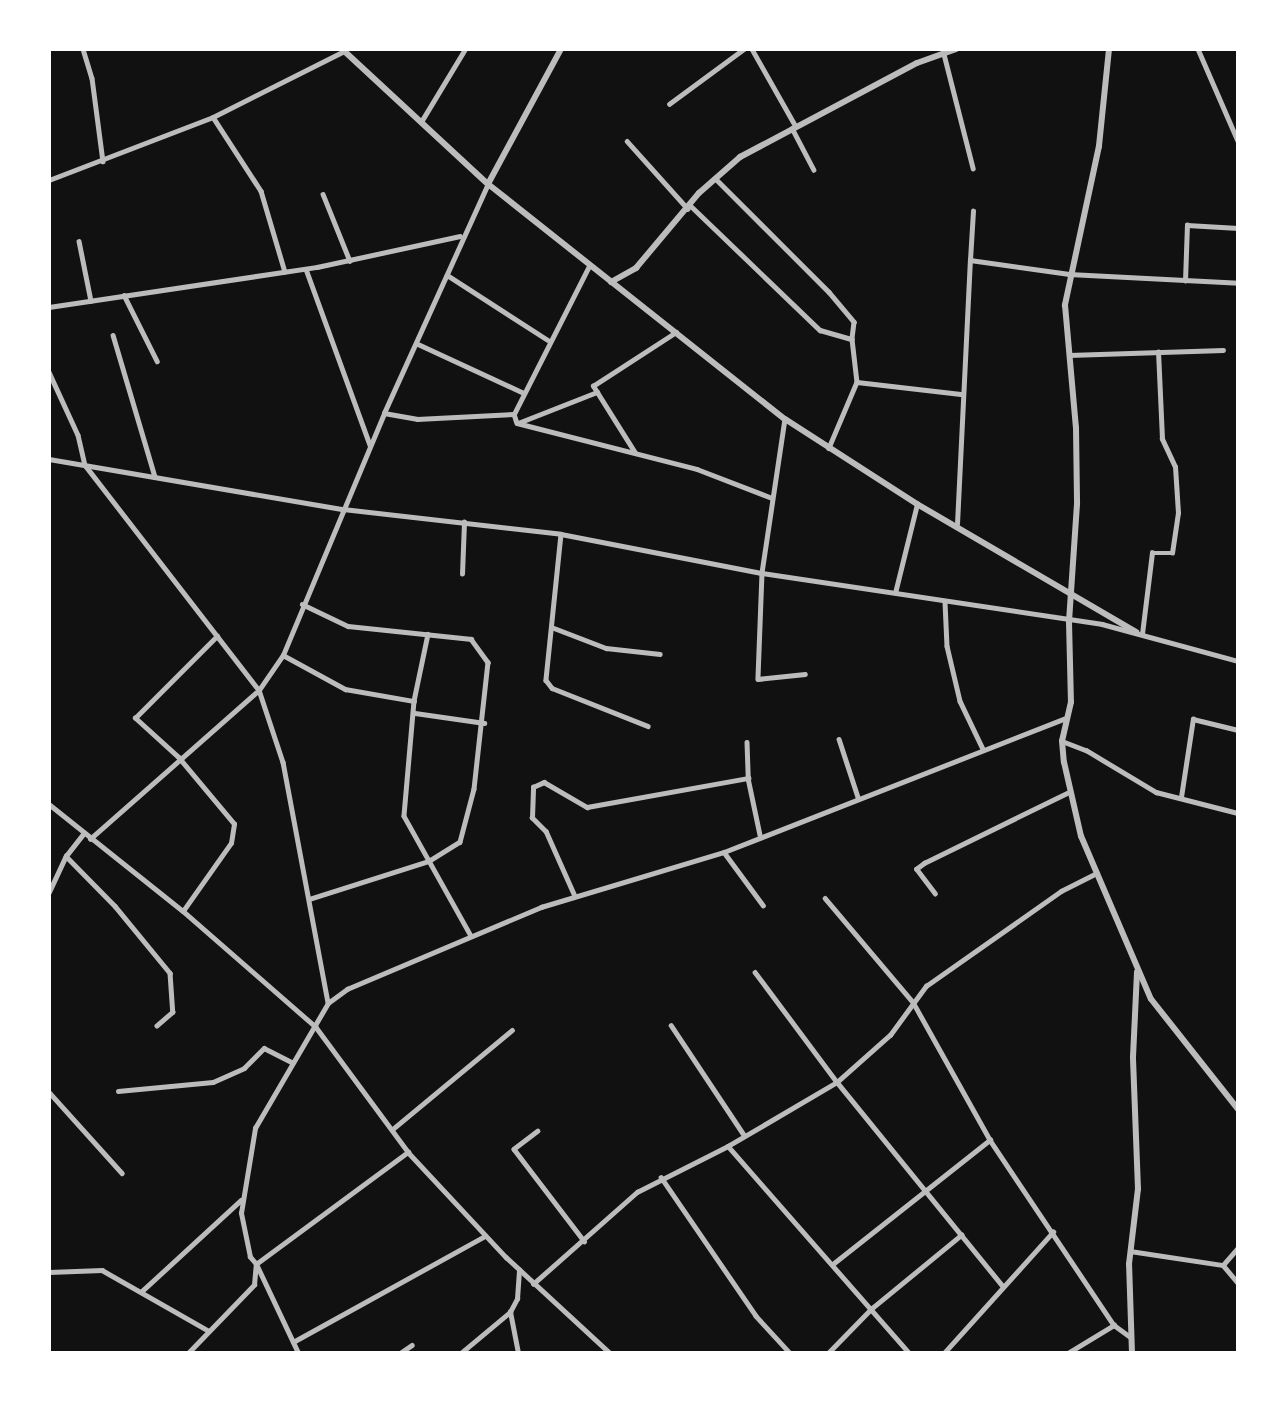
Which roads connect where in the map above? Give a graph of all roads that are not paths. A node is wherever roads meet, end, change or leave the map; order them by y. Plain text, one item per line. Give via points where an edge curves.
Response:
1 (82, 49) edge
2 (465, 49) edge
3 (561, 49) edge
4 (744, 49) edge
5 (752, 49) edge
6 (957, 49) edge
7 (1109, 49) edge
8 (1198, 49) edge
9 (343, 50) edge
10 (944, 53) junction
11 (669, 104) dead end
12 (213, 117) junction
13 (421, 122) junction
14 (793, 126) junction
15 (627, 141) dead end
16 (1238, 141) edge
17 (103, 161) junction
18 (973, 168) dead end
19 (814, 170) dead end
20 (714, 177) junction
21 (49, 180) edge
22 (488, 184) junction
23 (323, 194) dead end
24 (690, 208) junction
25 (973, 211) dead end
26 (1238, 228) edge
27 (461, 236) junction
28 (79, 241) dead end
29 (970, 260) junction
30 (350, 261) junction
31 (589, 266) junction
32 (306, 269) junction
33 (285, 272) junction
34 (1069, 274) junction
35 (447, 275) junction
36 (1185, 281) junction
37 (611, 282) junction
38 (1238, 283) edge
39 (124, 295) junction
40 (91, 301) junction
41 (49, 307) edge
42 (676, 332) junction
43 (113, 335) dead end
44 (852, 339) junction
45 (548, 340) junction
46 (418, 344) junction
47 (1223, 350) dead end
48 (1158, 352) junction
49 (1068, 355) junction
50 (157, 361) dead end
51 (49, 372) edge
52 (857, 382) junction
53 (522, 392) junction
54 (597, 392) junction
55 (960, 394) junction
56 (384, 413) junction
57 (514, 414) junction
58 (785, 419) junction
59 (517, 423) junction
60 (371, 445) junction
61 (828, 449) junction
62 (635, 453) junction
63 (49, 459) edge
64 (85, 465) junction
65 (155, 477) junction
66 (772, 498) junction
67 (917, 504) junction
68 (343, 509) junction
69 (464, 522) junction
70 (957, 524) junction
71 (561, 534) junction
72 (762, 573) junction
73 (462, 574) dead end
74 (895, 593) junction
75 (1070, 594) junction
76 (945, 602) junction
77 (302, 604) junction
78 (1069, 622) junction
79 (554, 628) junction
80 (1139, 633) junction
81 (428, 634) junction
82 (217, 636) junction
83 (660, 653) dead end
84 (284, 655) junction
85 (1238, 661) edge
86 (805, 674) dead end
87 (259, 690) junction
88 (414, 701) junction
89 (415, 713) junction
90 (1064, 719) junction
91 (484, 723) junction
92 (648, 726) dead end
93 (1238, 730) edge
94 (839, 739) dead end
95 (1062, 741) junction
96 (747, 742) dead end
97 (983, 749) junction
98 (178, 757) junction
99 (748, 778) junction
100 (1069, 792) junction
101 (858, 797) junction
102 (1181, 797) junction
103 (49, 804) edge
104 (1238, 813) edge
105 (84, 833) junction
106 (760, 835) junction
107 (90, 839) junction
108 (724, 852) junction
109 (66, 856) junction
110 (430, 861) junction
111 (1097, 873) junction
112 (49, 892) edge
113 (935, 894) dead end
114 (574, 895) junction
115 (825, 898) dead end
116 (311, 899) junction
117 (763, 905) dead end
118 (183, 911) junction
119 (471, 936) junction
120 (1137, 967) junction
121 (755, 972) dead end
122 (913, 1002) junction
123 (328, 1003) junction
124 (671, 1026) dead end
125 (157, 1027) dead end
126 (316, 1027) junction
127 (512, 1030) dead end
128 (292, 1062) junction
129 (836, 1082) junction
130 (118, 1091) dead end
131 (49, 1092) edge
132 (1238, 1110) edge
133 (394, 1128) junction
134 (538, 1131) dead end
135 (744, 1135) junction
136 (990, 1140) junction
137 (728, 1146) junction
138 (408, 1152) junction
139 (121, 1173) dead end
140 (661, 1177) junction
141 (928, 1189) junction
142 (242, 1199) junction
143 (1053, 1232) junction
144 (961, 1235) junction
145 (485, 1236) junction
146 (584, 1241) junction
147 (1238, 1248) edge
148 (1130, 1251) junction
149 (834, 1263) junction
150 (256, 1264) junction
151 (1223, 1265) junction
152 (519, 1270) junction
153 (49, 1272) edge
154 (1238, 1283) edge
155 (533, 1284) junction
156 (1002, 1285) junction
157 (141, 1292) junction
158 (871, 1309) junction
159 (510, 1312) junction
160 (1114, 1325) junction
161 (207, 1330) junction
162 (1129, 1336) junction
163 (292, 1342) junction
164 (412, 1345) dead end
165 (188, 1353) edge
166 (298, 1353) edge
167 (400, 1353) edge
168 (461, 1353) edge
169 (518, 1353) edge
170 (610, 1353) edge
171 (790, 1353) edge
172 (828, 1353) edge
173 (909, 1353) edge
174 (944, 1353) edge
175 (1068, 1353) edge
176 (1132, 1353) edge

1 - 17 street via 92,78
2 - 13 street
3 - 22 street
4 - 11 street
5 - 14 street
6 - 10 street
7 - 34 street via 1099,146
8 - 16 street
9 - 12 street
9 - 13 street
10 - 14 street
10 - 18 street
12 - 17 street
12 - 33 street via 261,191
13 - 22 street
14 - 19 street
14 - 20 street
15 - 24 street
17 - 21 street
20 - 24 street
20 - 44 street via 829,292 854,322
22 - 27 street
22 - 31 street
23 - 30 street
24 - 37 street via 636,268
24 - 44 street via 820,330
25 - 29 street
26 - 36 street via 1187,225
27 - 30 street
27 - 35 street
28 - 40 street
29 - 34 street
29 - 55 street
30 - 32 street
31 - 37 street
31 - 45 street
32 - 33 street
32 - 60 street
33 - 39 street
34 - 36 street
34 - 49 street via 1063,328
35 - 45 street
35 - 46 street
36 - 38 street
37 - 42 street
39 - 40 street
39 - 50 street
40 - 41 street
42 - 54 street via 593,386
42 - 58 street
43 - 65 street
44 - 52 street
45 - 53 street
46 - 53 street
46 - 56 street
47 - 48 street
48 - 49 street
48 - 80 street via 1162,439 1175,467 1178,513 1172,553 1152,552
49 - 75 street via 1076,428
51 - 64 street via 78,435
52 - 55 street
52 - 61 street
53 - 57 street
54 - 59 street
54 - 62 street
55 - 70 street
56 - 57 street via 417,419
56 - 60 street
57 - 59 street
58 - 61 street
58 - 66 street
59 - 62 street
60 - 68 street
61 - 67 street
62 - 66 street via 697,469
63 - 64 street
64 - 65 street
64 - 82 street
65 - 68 street
66 - 72 street
67 - 70 street
67 - 74 street
68 - 69 street
68 - 77 street
69 - 71 street
69 - 73 street
70 - 75 street
71 - 72 street
71 - 79 street
72 - 74 street
72 - 86 street via 758,679
74 - 76 street
75 - 78 street
75 - 80 street
76 - 78 street
76 - 97 street via 947,646 960,701
77 - 81 street via 348,626
77 - 84 street
78 - 80 street
78 - 90 street via 1071,702
79 - 83 street via 606,648
79 - 92 street via 547,680 552,688
80 - 85 street
81 - 88 street
81 - 91 street via 471,639 485,653
82 - 87 street
82 - 98 street via 135,718
84 - 87 street
84 - 88 street via 345,689
87 - 98 street
87 - 116 street via 283,762
88 - 89 street
89 - 91 street
89 - 110 street via 404,816
90 - 95 street
90 - 97 street
91 - 110 street via 464,834 460,842
93 - 102 street via 1193,719
94 - 101 street
95 - 100 street
95 - 102 street via 1086,750 1136,784
96 - 99 street
97 - 101 street
98 - 107 street
98 - 118 street via 231,819 235,831
99 - 106 street
99 - 114 street via 587,807 544,782 533,787 532,818 546,832
100 - 111 street
100 - 113 street via 916,869
101 - 106 street
102 - 104 street
103 - 105 street
105 - 107 street
105 - 109 street
106 - 108 street
107 - 118 street
108 - 114 street
108 - 117 street
109 - 112 street
109 - 125 street via 170,973 173,1012
110 - 116 street
110 - 119 street
111 - 120 street
111 - 122 street via 1061,891 926,986
114 - 119 street
115 - 122 street
116 - 123 street
118 - 126 street
119 - 123 street via 368,979
120 - 132 street via 1151,999
120 - 148 street via 1133,1080 1138,1189
121 - 129 street
122 - 129 street via 890,1035
122 - 136 street
123 - 126 street
124 - 135 street
126 - 128 street
126 - 133 street
127 - 133 street
128 - 130 street via 264,1048 244,1068 213,1082
128 - 142 street via 256,1128
129 - 135 street
129 - 141 street
131 - 139 street
133 - 138 street
134 - 146 street via 514,1149
135 - 137 street
136 - 141 street
136 - 143 street
137 - 140 street
137 - 149 street
138 - 145 street
138 - 150 street
140 - 146 street via 625,1202
140 - 171 street via 756,1316
141 - 144 street
141 - 149 street
142 - 150 street via 245,1237
142 - 157 street
143 - 156 street
143 - 160 street
144 - 156 street
144 - 158 street
145 - 152 street
145 - 163 street
146 - 155 street
147 - 151 street
148 - 151 street
148 - 162 street
149 - 158 street
150 - 161 street via 254,1285
150 - 163 street
151 - 154 street
152 - 155 street
152 - 159 street via 517,1299
153 - 157 street via 102,1270
155 - 170 street
156 - 174 street
157 - 161 street
158 - 172 street
158 - 173 street
159 - 168 street
159 - 169 street
160 - 162 street
160 - 175 street
161 - 165 street
162 - 176 street
163 - 166 street
164 - 167 street

